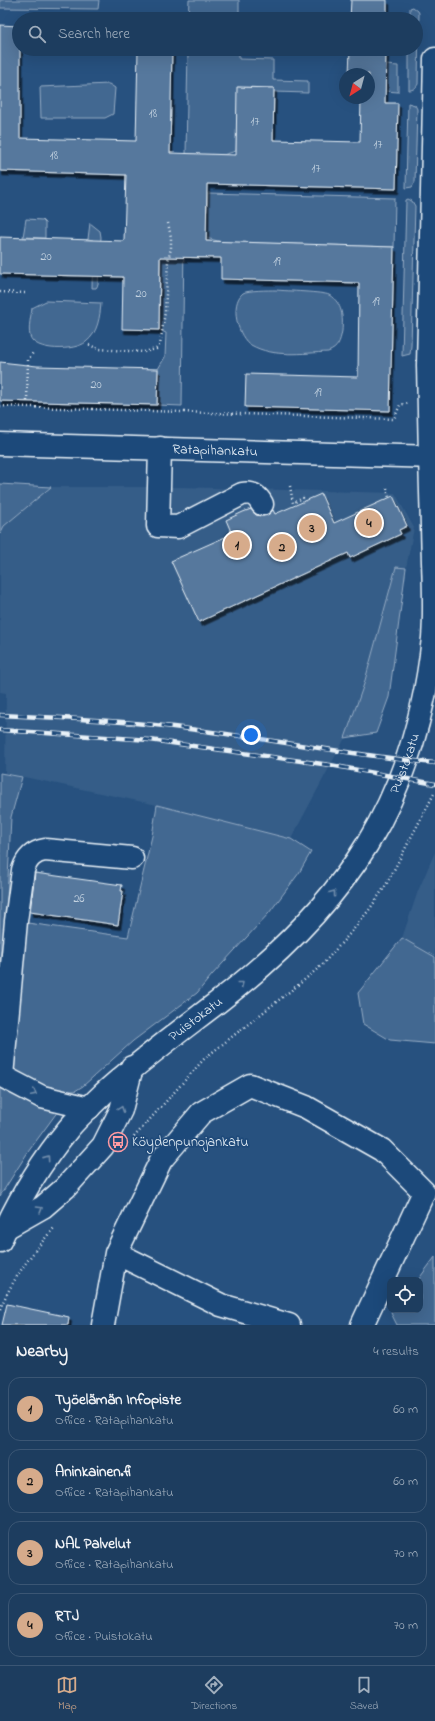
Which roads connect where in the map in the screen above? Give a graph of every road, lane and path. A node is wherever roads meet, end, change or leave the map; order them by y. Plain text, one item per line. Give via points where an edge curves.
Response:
1 (435, 59) edge
2 (168, 223) dead end
3 (0, 292) edge
4 (26, 293) dead end
5 (89, 345) dead end
6 (34, 351) dead end
7 (27, 401) dead end
8 (400, 405) dead end
9 (0, 406) edge
10 (0, 444) edge
11 (160, 448) junction
12 (432, 457) edge
13 (290, 486) dead end
14 (387, 488) dead end
15 (389, 498) dead end
16 (304, 501) dead end
17 (262, 504) dead end
18 (435, 792) edge
19 (132, 858) dead end
20 (132, 1067) junction
21 (1, 1076) edge
22 (89, 1108) junction
23 (129, 1142) dead end
24 (56, 1225) dead end
25 (3, 1234) edge
26 (116, 1253) junction
27 (0, 1309) edge
28 (103, 1325) edge
29 (289, 1325) edge
30 (362, 1325) edge

1 - 12 main road, Puistokatu via 428,365
2 - 5 path via 171,248 160,345 156,349 144,352 99,349
3 - 4 path
6 - 7 path via 28,360
8 - 9 path via 394,419
10 - 11 main road, Ratapihankatu
11 - 12 main road, Ratapihankatu
11 - 17 main road via 158,526 178,527 242,494 257,496
20 -> 12 main road, Puistokatu via 249,978 277,953 328,900 380,823 403,771 420,711 433,636
13 - 16 path via 293,502 303,498
14 - 15 path
18 - 23 path via 386,886 353,930 303,981 205,1058
19 - 21 main road via 45,850 37,851 26,862 16,922
20 - 22 main road, Puistokatu
25 -> 20 main road via 44,1207 103,1146 121,1110
21 -> 22 main road via 42,1097
25 -> 22 main road, Puistokatu via 47,1157
24 - 27 path via 15,1278
26 - 28 main road
26 - 29 main road via 221,1305
26 - 30 main road via 161,1160 201,1113 250,1085 306,1107 382,1150 424,1192

